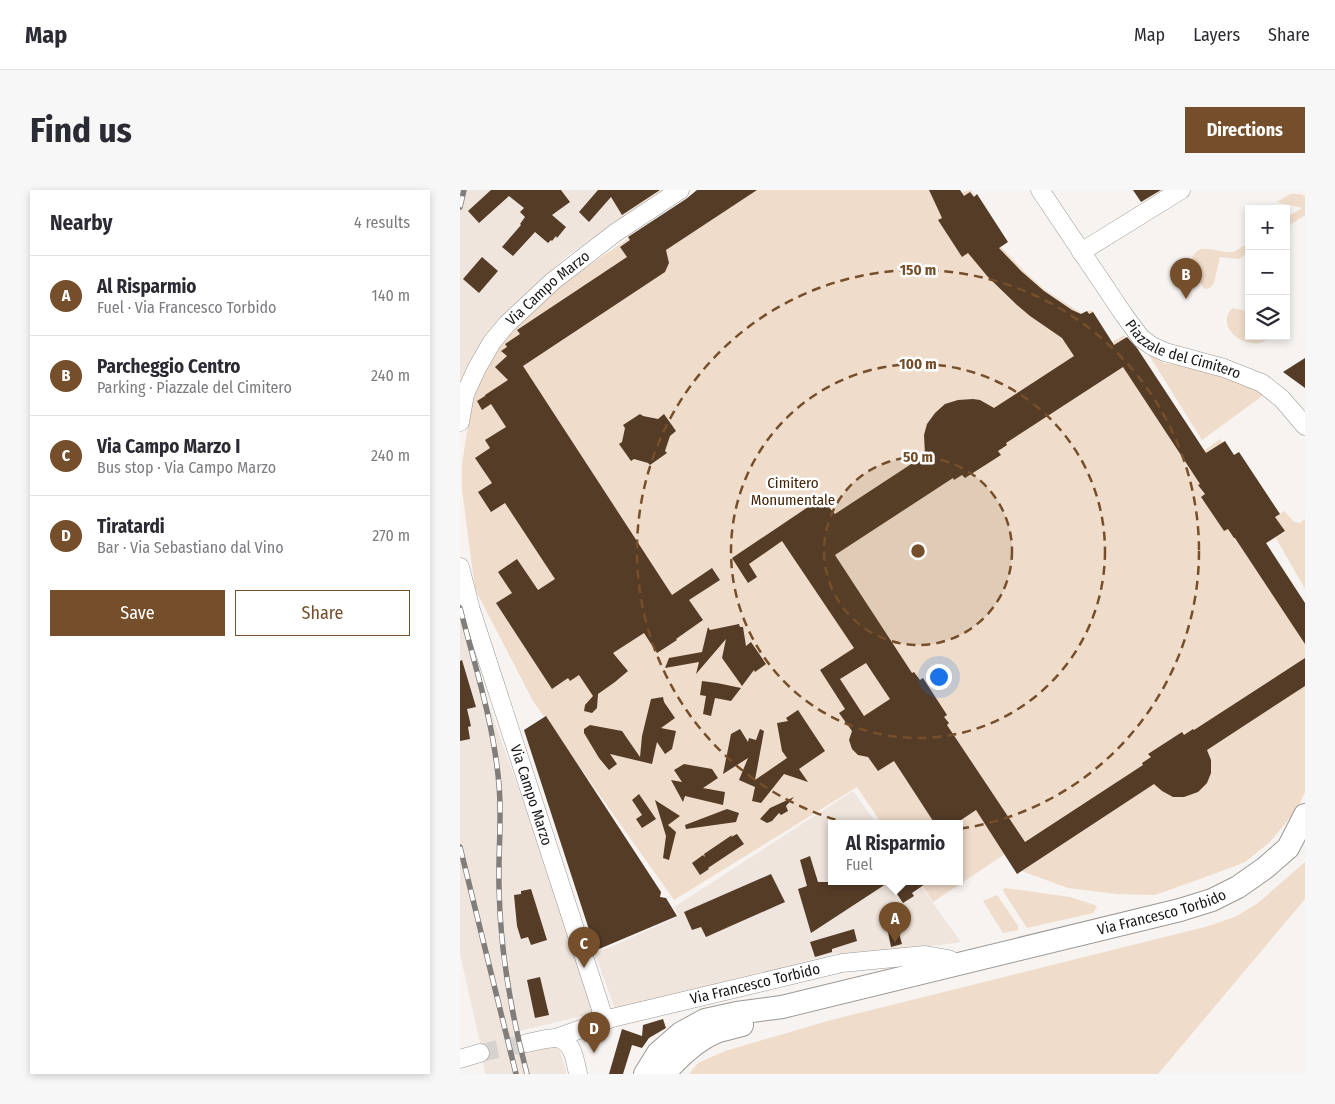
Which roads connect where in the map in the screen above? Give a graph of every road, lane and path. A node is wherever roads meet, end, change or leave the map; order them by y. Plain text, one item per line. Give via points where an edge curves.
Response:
1 (680, 190) edge
2 (1040, 190) edge
3 (1181, 190) edge
4 (1081, 252) junction
5 (460, 422) edge
6 (1305, 426) edge
7 (460, 567) edge
8 (465, 613) edge
9 (1305, 815) edge
10 (1305, 830) edge
11 (1288, 848) junction
12 (959, 964) junction
13 (782, 1007) junction
14 (598, 1022) junction
15 (556, 1038) junction
16 (526, 1043) tunnel mouth
17 (480, 1053) tunnel mouth
18 (460, 1059) edge
19 (578, 1074) edge
20 (646, 1074) edge
21 (664, 1074) edge

1 - 5 street, Via Campo Marzo via 615,233 507,324 476,368 465,394
2 - 4 street
3 - 4 street
4 - 6 street, Piazzale del Cimitero via 1141,338 1165,352 1224,368 1262,384 1282,399
7 - 8 street, Via Campo Marzo
8 - 14 street, Via Campo Marzo via 601,1009
9 - 11 main road, Via Francesco Torbido
10 - 11 main road
11 - 12 main road, Via Francesco Torbido via 1238,887 1212,900
12 - 13 main road, Via Francesco Torbido
12 - 14 street, Via Francesco Torbido via 925,955 842,963
13 - 20 main road, Via Francesco Torbido via 705,1020 681,1033 658,1053
13 - 21 main road, Via Francesco Torbido via 717,1032 693,1046
14 - 15 street, Via Francesco Torbido
15 - 16 street, Via Francesco Torbido
15 - 19 street via 569,1046
17 - 18 street

